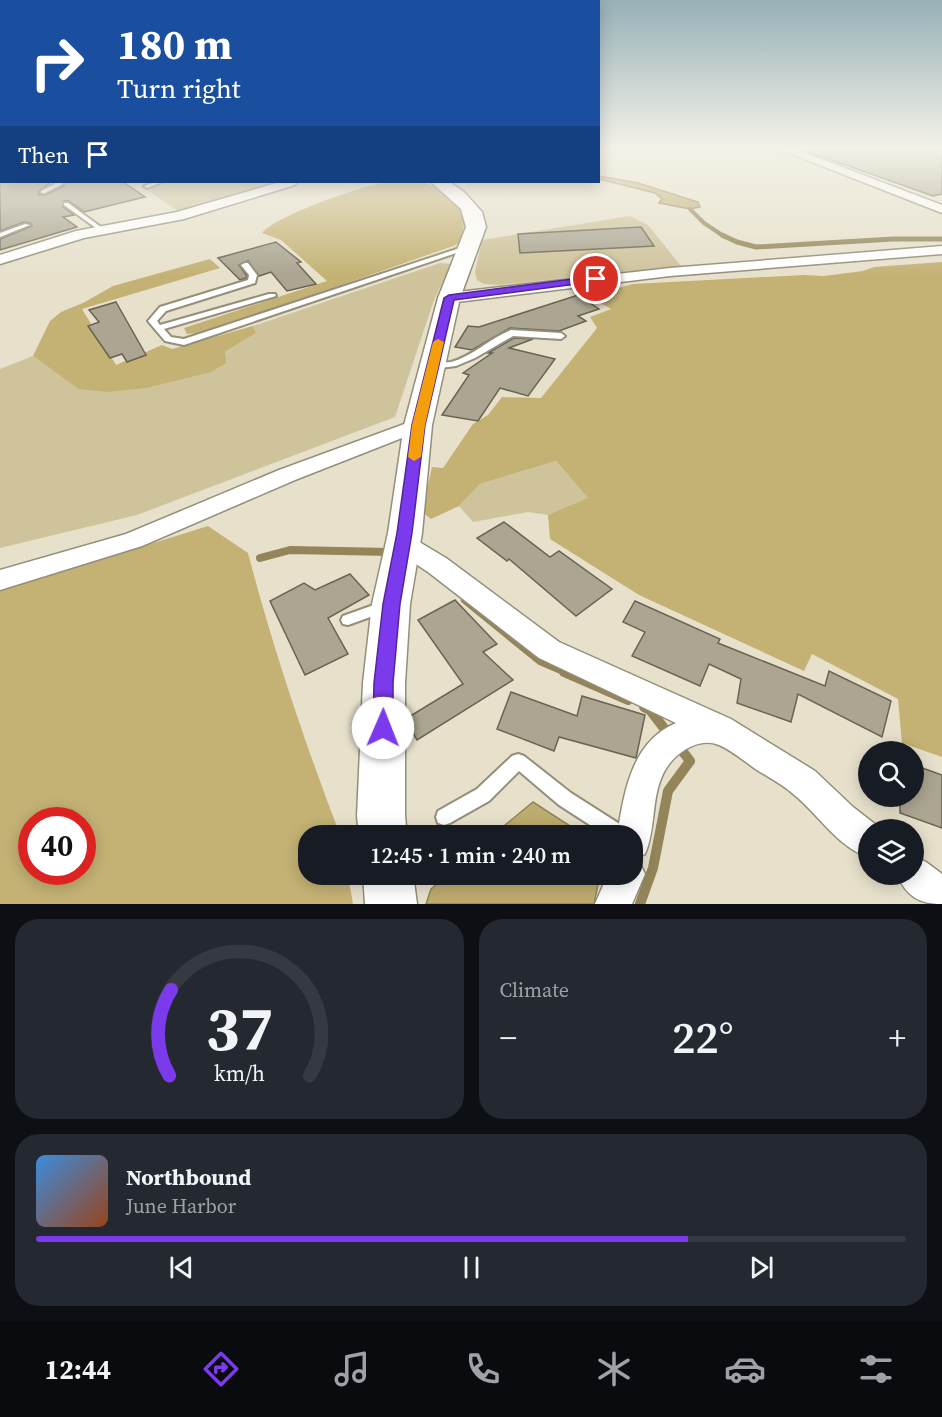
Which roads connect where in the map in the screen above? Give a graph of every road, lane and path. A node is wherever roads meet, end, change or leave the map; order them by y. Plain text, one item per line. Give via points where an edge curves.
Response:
1 (47, 190) edge
2 (264, 190) edge
3 (450, 190) edge
4 (892, 190) edge
5 (43, 192) dead end
6 (66, 204) dead end
7 (942, 209) edge
8 (27, 225) dead end
9 (102, 230) junction
10 (0, 234) edge
11 (468, 247) junction
12 (942, 250) edge
13 (0, 260) edge
14 (245, 265) dead end
15 (272, 296) dead end
16 (449, 298) junction
17 (159, 328) junction
18 (561, 336) dead end
19 (432, 366) junction
20 (418, 425) junction
21 (402, 543) junction
22 (0, 580) edge
23 (391, 604) junction
24 (348, 620) dead end
25 (720, 729) junction
26 (444, 817) dead end
27 (382, 825) edge
28 (606, 825) edge
29 (636, 825) edge
30 (858, 832) edge
31 (924, 882) edge
32 (389, 885) edge
33 (622, 885) edge
34 (942, 896) edge
35 (391, 904) edge
36 (613, 904) edge

1 - 5 lane
2 - 9 street via 179,216
3 - 11 street via 476,216
4 - 7 street
6 - 9 lane
8 - 10 lane
9 - 13 street
11 - 16 street
11 - 17 lane via 184,342 168,339
12 - 16 street via 638,275
14 - 17 lane via 253,275 252,281 163,309 152,321
15 - 17 lane
16 - 19 street
18 - 19 lane via 511,333 453,364
19 - 20 street
20 - 21 street
20 - 22 street via 134,540
21 - 23 street
21 - 25 street via 549,650
23 - 24 lane
23 - 27 street via 384,683
25 - 29 street via 685,734 662,748 643,778
25 - 30 street via 804,782
26 - 28 lane via 483,795 518,761 565,799
31 - 34 street
32 - 35 street
33 - 36 street

